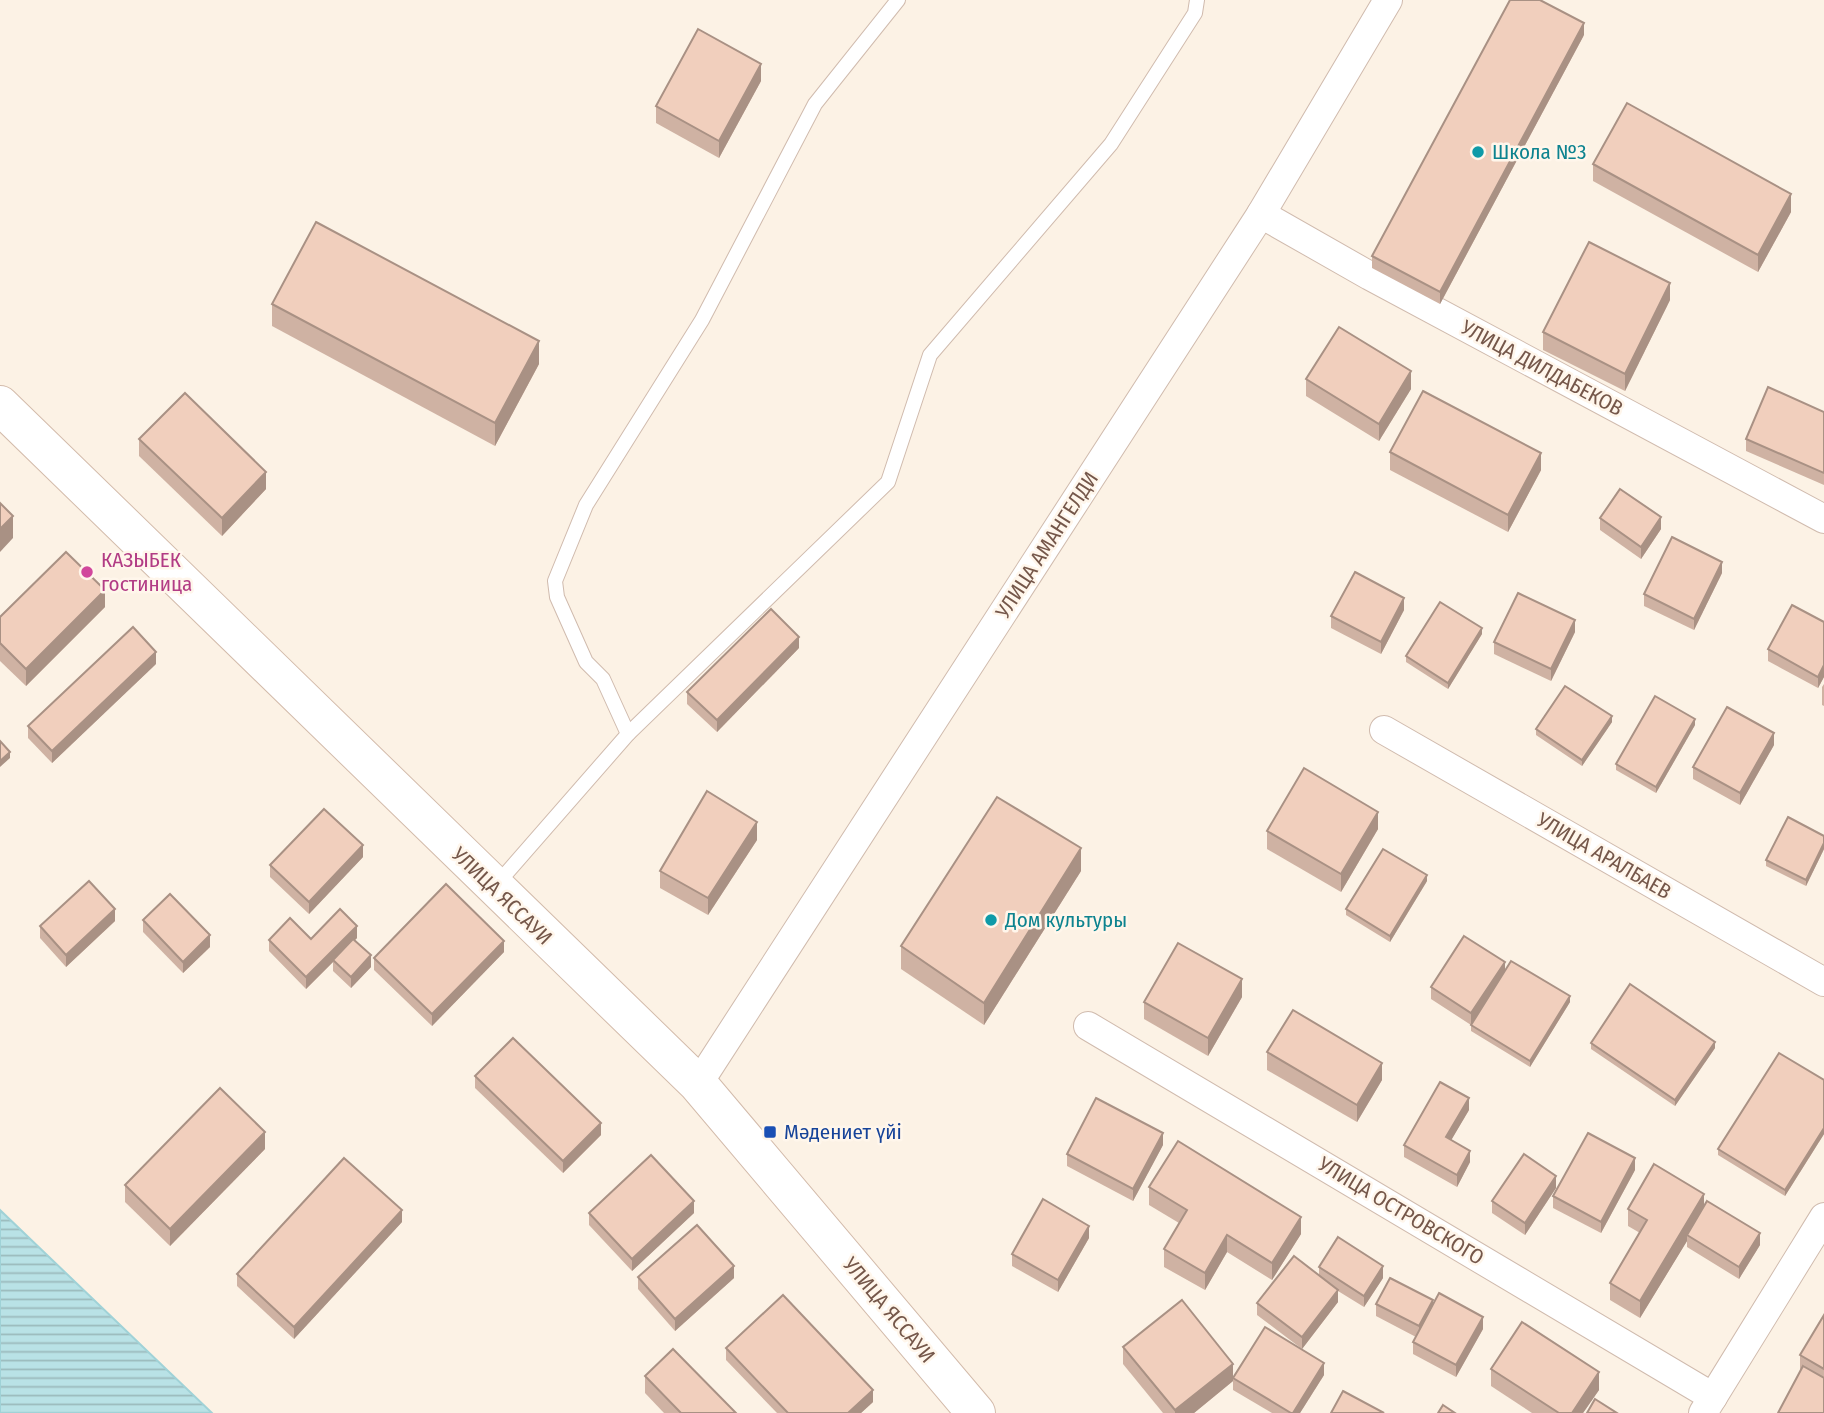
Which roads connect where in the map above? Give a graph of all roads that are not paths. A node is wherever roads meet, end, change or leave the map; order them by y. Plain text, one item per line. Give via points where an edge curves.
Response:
1 (898, 0) edge
2 (1197, 0) edge
3 (1388, 0) edge
4 (1261, 214) junction
5 (0, 405) edge
6 (1824, 519) edge
7 (1384, 730) dead end
8 (628, 734) junction
9 (494, 888) junction
10 (1824, 982) edge
11 (1088, 1026) dead end
12 (698, 1084) junction
13 (1824, 1217) edge
14 (1708, 1405) edge
15 (976, 1413) edge

1 - 8 lane via 815,104 702,320 586,505 555,580 557,597 586,662 603,679
2 - 8 lane via 1195,13 1111,144 930,355 888,482
3 - 4 street, УЛИЦА АМАНГЕЛДИ
4 - 6 street, УЛИЦА ДИЛДАБЕКОВ
4 - 12 street, УЛИЦА АМАНГЕЛДИ
5 - 9 street, УЛИЦА ЯССАУИ
7 - 10 street, УЛИЦА АРАЛБАЕВ
8 - 9 lane
9 - 12 street, УЛИЦА ЯССАУИ
11 - 14 street, УЛИЦА ОСТРОВСКОГО
12 - 15 street, УЛИЦА ЯССАУИ
13 - 14 street

